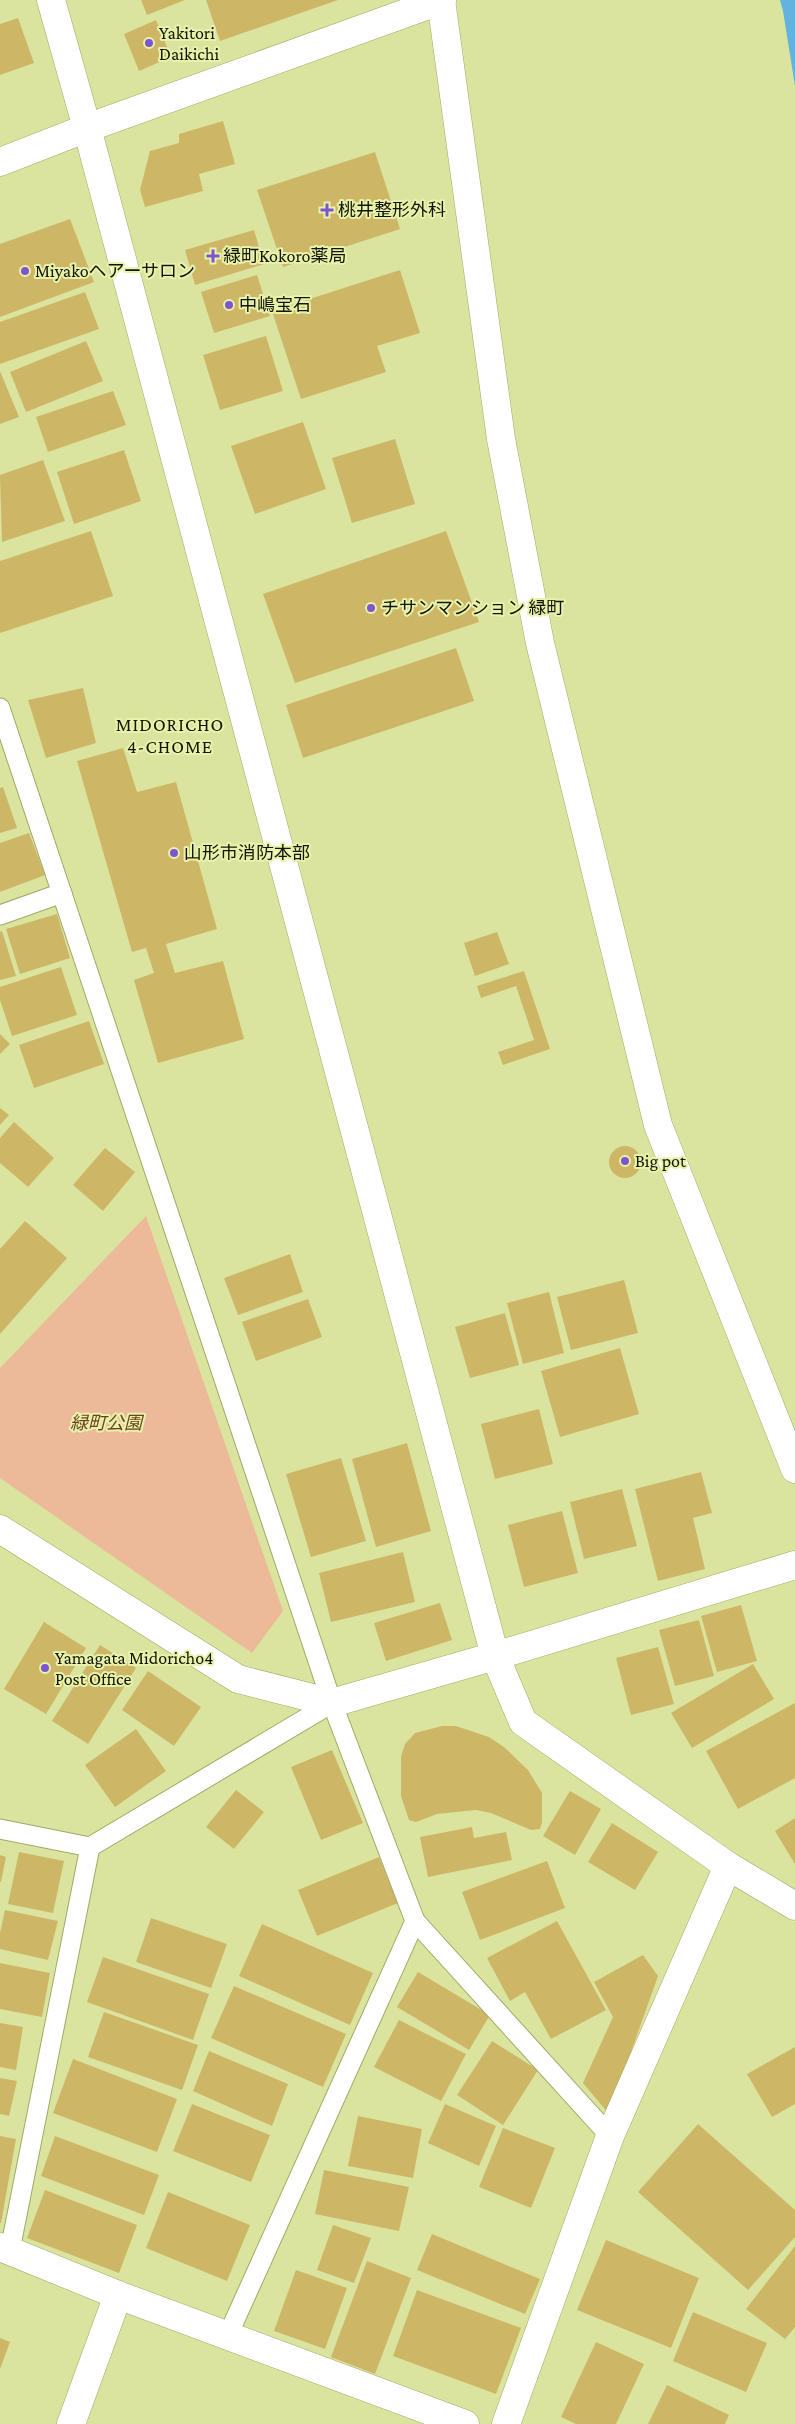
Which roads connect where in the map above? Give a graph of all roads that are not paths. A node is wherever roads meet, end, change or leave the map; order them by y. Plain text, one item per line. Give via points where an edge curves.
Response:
1 (51, 0) edge
2 (441, 0) edge
3 (88, 128) junction
4 (0, 162) edge
5 (0, 708) edge
6 (62, 893) junction
7 (0, 915) edge
8 (795, 1469) edge
9 (0, 1529) edge
10 (795, 1565) edge
11 (495, 1656) junction
12 (332, 1703) junction
13 (0, 1829) edge
14 (90, 1847) junction
15 (728, 1866) junction
16 (795, 1906) edge
17 (415, 1921) junction
18 (610, 2136) junction
19 (5, 2248) edge
20 (118, 2295) junction
21 (228, 2335) junction
22 (71, 2424) edge
23 (465, 2424) edge
24 (506, 2424) edge

1 - 3 street
2 - 3 street
2 - 8 street via 501,439 540,643 658,1125
3 - 4 street
3 - 11 street
5 - 6 lane
6 - 7 lane
6 - 12 lane
9 - 12 street via 238,1679
10 - 11 street
11 - 12 street
11 - 15 street via 523,1722
12 - 14 lane
12 - 17 lane
13 - 14 lane
14 - 19 lane
15 - 16 street
15 - 18 street
17 - 18 lane
17 - 21 lane
18 - 24 street
19 - 20 street
20 - 21 street
20 - 22 street
21 - 23 street

